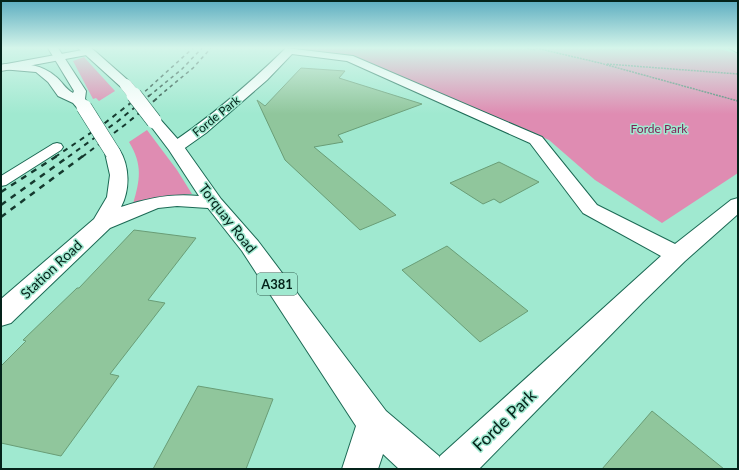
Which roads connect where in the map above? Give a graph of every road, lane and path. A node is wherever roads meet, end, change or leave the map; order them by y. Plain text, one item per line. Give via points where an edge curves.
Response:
1 (40, 70) edge
2 (67, 70) edge
3 (108, 70) edge
4 (270, 70) edge
5 (376, 70) edge
6 (626, 70) edge
7 (687, 70) edge
8 (738, 74) edge
9 (738, 100) edge
10 (81, 104) junction
11 (57, 147) dead end
12 (176, 147) junction
13 (1, 182) edge
14 (214, 204) junction
15 (738, 204) edge
16 (102, 223) junction
17 (677, 255) junction
18 (1, 315) edge
19 (374, 423) junction
20 (360, 469) edge
21 (426, 469) edge
22 (453, 469) edge

1 - 10 main road via 52,79 63,93
2 - 10 main road via 80,91
3 - 12 main road, Torquay Road / A381, bridge via 126,85
4 - 12 main road, Forde Park via 201,130
5 - 17 main road, Forde Park via 536,140 590,209
6 - 9 path
7 - 8 path
10 - 16 main road, bridge via 113,154 118,174 117,197
11 - 13 lane
12 - 14 main road, Torquay Road / A381
14 - 16 main road via 176,200 141,206
14 - 19 main road, Torquay Road / A381 via 250,246
15 - 17 main road, Forde Park
16 - 18 main road, Station Road
17 - 22 main road, Forde Park
19 - 20 main road
19 - 21 main road, Torquay Road / A381

